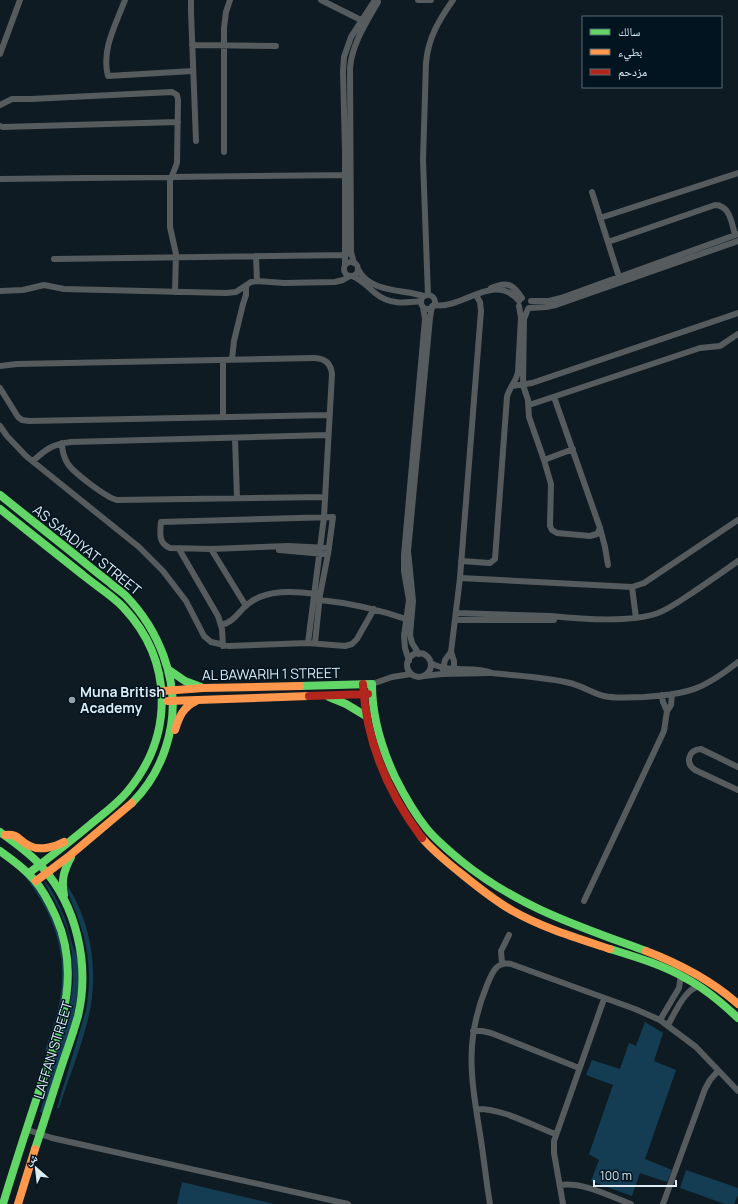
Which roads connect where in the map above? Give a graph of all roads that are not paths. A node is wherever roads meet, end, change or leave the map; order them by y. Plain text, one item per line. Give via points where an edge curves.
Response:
1 (20, 0) edge
2 (125, 0) edge
3 (191, 0) edge
4 (230, 0) edge
5 (321, 0) edge
6 (375, 0) edge
7 (379, 0) edge
8 (418, 0) edge
9 (431, 0) edge
10 (453, 0) edge
11 (364, 21) junction
12 (192, 45) junction
13 (224, 45) junction
14 (276, 46) dead end
15 (0, 54) edge
16 (193, 71) junction
17 (0, 105) edge
18 (178, 122) junction
19 (0, 126) edge
20 (196, 141) dead end
21 (224, 152) dead end
22 (738, 173) edge
23 (348, 175) junction
24 (171, 176) junction
25 (0, 179) edge
26 (592, 192) dead end
27 (348, 203) junction
28 (600, 218) junction
29 (737, 237) edge
30 (608, 242) junction
31 (346, 255) junction
32 (256, 256) junction
33 (176, 257) junction
34 (54, 259) dead end
35 (354, 263) junction
36 (345, 265) junction
37 (358, 269) junction
38 (351, 276) junction
39 (620, 279) junction
40 (257, 281) junction
41 (246, 286) junction
42 (0, 291) edge
43 (175, 292) junction
44 (236, 292) junction
45 (476, 295) junction
46 (424, 300) junction
47 (520, 301) junction
48 (531, 301) junction
49 (242, 304) junction
50 (433, 306) junction
51 (528, 308) junction
52 (738, 313) edge
53 (738, 334) edge
54 (232, 359) junction
55 (223, 360) junction
56 (0, 366) edge
57 (523, 385) junction
58 (512, 386) junction
59 (0, 388) edge
60 (554, 397) junction
61 (529, 406) junction
62 (329, 415) junction
63 (223, 417) junction
64 (0, 426) edge
65 (417, 431) junction
66 (328, 435) junction
67 (235, 438) junction
68 (62, 443) junction
69 (573, 449) junction
70 (544, 460) junction
71 (33, 461) junction
72 (0, 495) edge
73 (325, 497) junction
74 (237, 498) junction
75 (0, 509) edge
76 (324, 517) junction
77 (738, 520) edge
78 (600, 528) junction
79 (180, 549) junction
80 (211, 549) junction
81 (320, 551) junction
82 (328, 551) junction
83 (461, 561) junction
84 (738, 561) edge
85 (608, 566) dead end
86 (460, 578) junction
87 (632, 587) junction
88 (318, 596) junction
89 (246, 606) junction
90 (374, 609) junction
91 (456, 613) junction
92 (500, 618) junction
93 (636, 618) junction
94 (409, 620) junction
95 (456, 620) junction
96 (221, 625) junction
97 (312, 643) junction
98 (223, 646) junction
99 (451, 652) junction
100 (419, 654) junction
101 (409, 661) junction
102 (738, 662) edge
103 (431, 663) junction
104 (169, 670) junction
105 (443, 671) junction
106 (454, 671) junction
107 (411, 674) junction
108 (423, 676) junction
109 (363, 684) junction
110 (372, 684) junction
111 (203, 688) junction
112 (168, 690) junction
113 (363, 694) junction
114 (372, 694) junction
115 (672, 694) junction
116 (325, 695) junction
117 (662, 695) junction
118 (201, 700) junction
119 (168, 701) junction
120 (668, 711) junction
121 (366, 716) junction
122 (738, 767) edge
123 (154, 774) junction
124 (738, 790) edge
125 (86, 828) junction
126 (2, 833) edge
127 (0, 851) edge
128 (72, 854) junction
129 (40, 864) junction
130 (30, 873) junction
131 (48, 873) junction
132 (36, 881) junction
133 (487, 881) junction
134 (481, 891) junction
135 (584, 901) dead end
136 (68, 907) junction
137 (509, 935) dead end
138 (502, 963) junction
139 (680, 975) junction
140 (699, 986) junction
141 (604, 998) junction
142 (671, 1002) junction
143 (738, 1004) edge
144 (679, 1008) junction
145 (738, 1018) edge
146 (660, 1020) junction
147 (668, 1026) junction
148 (473, 1031) junction
149 (579, 1068) junction
150 (718, 1071) junction
151 (738, 1091) edge
152 (476, 1109) junction
153 (28, 1130) junction
154 (40, 1134) junction
155 (556, 1134) junction
156 (560, 1185) junction
157 (3, 1204) edge
158 (18, 1204) edge
159 (348, 1204) edge
160 (490, 1204) edge
161 (563, 1204) edge
162 (631, 1204) edge
163 (663, 1204) edge

1 - 15 street
2 - 16 street via 107,48 108,76
3 - 12 street
4 - 13 street via 225,20
5 - 11 street
6 - 11 street
7 - 11 street
8 - 9 street
10 - 46 street via 433,31 426,63 423,150
11 - 23 street via 346,76
12 - 13 street
12 - 16 street
13 - 14 street
13 - 21 street
16 - 20 street
17 - 18 street via 14,99 172,92 178,98
18 - 19 street
18 - 24 street via 177,163
22 - 28 street
23 - 24 street
23 - 27 street
24 - 25 street
24 - 33 street via 170,227
26 - 28 street
27 - 31 street
27 - 35 street
28 - 30 street
29 - 30 street via 727,211 718,205
29 - 39 street
30 - 39 street
31 - 32 street
31 - 36 street
32 - 33 street
32 - 40 street
33 - 34 street
33 - 43 street
35 - 36 street via 349,262
35 - 37 street
36 - 38 street via 344,272
37 - 38 street via 356,274
37 - 46 street via 363,277 375,285 412,293
38 - 40 street via 335,282
38 - 46 street via 388,301 402,303
39 - 48 street via 555,299
39 - 51 street via 551,306
40 - 41 street
41 - 44 street
41 - 49 street
42 - 43 street via 23,290 44,285
43 - 44 street
44 - 49 street
45 - 47 street via 502,290 510,292
45 - 50 street via 450,305
45 - 83 street via 480,302 480,311
46 - 50 street via 429,308
46 - 50 street via 433,298
46 - 65 street via 425,319
47 - 48 street via 527,297
47 - 51 street via 522,309
47 - 58 street via 518,372
48 - 51 street
49 - 54 street
50 - 65 street
51 - 57 street via 524,319
52 - 57 street
53 - 60 street via 720,346 700,348
54 - 55 street
54 - 62 street via 322,359 328,363 332,371
55 - 56 street
55 - 63 street
57 - 58 street
57 - 61 street
58 - 83 street via 507,397 495,559 490,563
59 - 63 street via 18,417 26,421
60 - 61 street
60 - 69 street
61 - 70 street via 529,417
62 - 63 street
62 - 66 street
64 - 71 street
65 - 94 street via 404,565
66 - 67 street
66 - 73 street
67 - 68 street
67 - 74 street
68 - 71 street via 53,445
68 - 74 street via 64,457 72,469 114,499
69 - 70 street
69 - 78 street
70 - 78 street via 551,484 549,524 552,530 557,533 592,536
71 - 98 street via 139,547 173,583 204,636 209,641
72 - 104 street, AS SA'ADIYAT STREET via 135,605 153,630
73 - 74 street
73 - 76 street
75 - 112 street, AS SA'ADIYAT STREET via 122,606 161,662
76 - 79 street via 161,522 162,541 168,547
76 - 81 street
76 - 82 street via 333,517
77 - 87 street via 644,583
78 - 85 street
79 - 80 street
79 - 96 street
80 - 81 street via 274,548
80 - 89 street
81 - 82 street
81 - 88 street
82 - 88 street
83 - 86 street
84 - 93 street via 672,607
86 - 87 street
86 - 91 street
87 - 93 street
88 - 89 street via 290,592 275,593 255,599
88 - 90 street
88 - 97 street
89 - 96 street via 234,619
90 - 94 street
90 - 97 street via 352,644 342,647
91 - 92 street
91 - 95 street
92 - 93 street
92 - 95 street
94 - 100 street via 411,639
94 - 101 street via 404,642
95 - 99 street
96 - 98 street
97 - 98 street
99 - 105 street via 445,660
99 - 106 street
100 - 101 street
100 - 103 street via 428,657
101 - 107 street via 408,668
102 - 115 street via 701,687
103 - 105 street
103 - 108 street via 429,672
104 - 111 street via 185,681
104 - 112 street, AS SA'ADIYAT STREET
105 - 106 street
105 - 108 street
106 - 117 street via 569,683 609,697
107 - 108 street
107 - 110 street
109 - 110 street, AL BAWARIH 1 STREET
109 - 111 street, AL BAWARIH 1 STREET
109 - 113 street
110 - 114 street
111 - 112 street, AL BAWARIH 1 STREET
112 - 119 street, AS SA'ADIYAT STREET
113 - 114 street, AL BAWARIH 1 STREET
113 - 116 street, AL BAWARIH 1 STREET
113 - 121 street
114 - 133 street via 376,725 383,747 399,785 420,821 456,858
115 - 117 street
115 - 120 street
116 - 118 street, AL BAWARIH 1 STREET
116 - 121 street
117 - 120 street
118 - 119 street, AL BAWARIH 1 STREET
118 - 123 street via 188,704 181,713 166,759
119 - 123 street, AS SA'ADIYAT STREET via 173,714 170,733 162,760
119 - 125 street, AS SA'ADIYAT STREET via 145,768 120,800
120 - 135 street via 662,736
121 - 134 street via 381,767 404,813 428,845
122 - 124 street via 701,749 691,752 688,759 695,770
123 - 128 street, AS SA'ADIYAT STREET via 128,808
125 - 126 street via 73,834 62,844 51,847 31,846 16,835
125 - 129 street, AS SA'ADIYAT STREET
126 - 129 street, LAFFAN STREET
127 - 130 street, LAFFAN STREET
128 - 131 street, AS SA'ADIYAT STREET
128 - 136 street via 61,881
129 - 130 street, AS SA'ADIYAT STREET
129 - 131 street, LAFFAN STREET
130 - 132 street, LAFFAN STREET
131 - 132 street, AS SA'ADIYAT STREET
131 - 136 street, LAFFAN STREET
132 - 153 street, LAFFAN STREET via 61,926 68,958 69,984 59,1029
133 - 134 street
133 - 143 street via 533,907 678,963 716,986
134 - 139 street via 531,921
136 - 154 street, LAFFAN STREET via 77,930 81,956 82,997
137 - 138 street via 501,951
138 - 141 street
138 - 148 street via 495,967 491,974 480,1002
139 - 140 street
139 - 142 street via 679,988
140 - 144 street via 688,992
140 - 145 street
141 - 146 street
141 - 149 street
142 - 144 street
142 - 146 street
144 - 147 street
146 - 147 street
147 - 150 street via 696,1047
148 - 149 street via 491,1033
148 - 152 street via 470,1055
149 - 155 street
150 - 151 street
150 - 163 street via 705,1089
152 - 155 street via 498,1112
152 - 160 street
153 - 154 street
153 - 157 street, LAFFAN STREET
154 - 158 street, LAFFAN STREET
154 - 159 street
155 - 156 street via 554,1147
156 - 161 street
156 - 162 street via 577,1185

